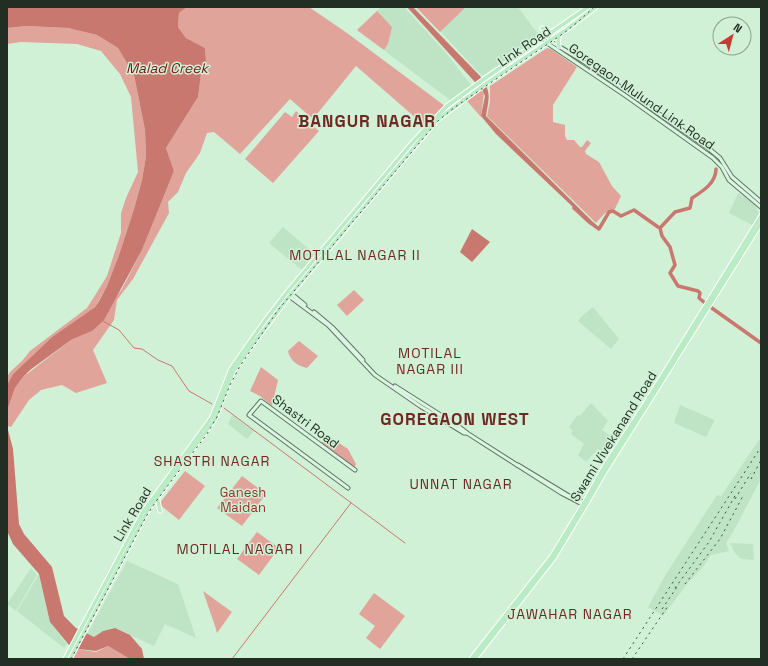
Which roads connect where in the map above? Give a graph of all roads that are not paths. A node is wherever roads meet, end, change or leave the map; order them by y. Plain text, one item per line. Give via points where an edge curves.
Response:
1 (588, 7) edge
2 (596, 7) edge
3 (542, 28) dead end
4 (552, 32) junction
5 (560, 35) junction
6 (545, 37) junction
7 (549, 42) junction
8 (558, 46) junction
9 (611, 83) junction
10 (760, 203) edge
11 (761, 211) edge
12 (761, 216) edge
13 (761, 223) edge
14 (288, 293) junction
15 (355, 470) dead end
16 (347, 488) dead end
17 (157, 497) junction
18 (585, 504) junction
19 (148, 510) junction
20 (136, 528) junction
21 (125, 549) junction
22 (84, 623) junction
23 (88, 625) junction
24 (66, 658) edge
25 (71, 658) edge
26 (471, 659) edge
27 (474, 659) edge

1 - 4 main road, Link Road
2 - 5 main road, Link Road
3 - 4 main road
4 - 6 main road, Link Road
5 - 7 main road, Link Road
5 - 8 main road
6 - 7 main road
6 - 14 main road, Link Road via 447,106 411,144
7 - 8 main road, Goregaon Mulund Link Road
7 - 9 main road, Goregaon Mulund Link Road
7 - 14 main road, Link Road via 487,83 431,126
8 - 9 main road, Goregaon Mulund Link Road via 583,61
9 - 10 main road, Goregaon Mulund Link Road via 701,146 718,162 729,180
10 - 11 main road
12 - 18 main road, Swami Vivekanand Road via 604,467
13 - 18 main road, Swami Vivekanand Road
14 - 17 main road, Link Road via 233,372 215,420
14 - 18 main road via 333,328 380,377 561,494
14 - 20 main road, Link Road via 231,369 212,417 150,502
15 - 16 main road, Shastri Road via 262,401 250,415
17 - 19 main road, Link Road
17 - 19 main road via 157,511
18 - 26 main road, Swami Vivekanand Road via 551,558
18 - 27 main road, Swami Vivekanand Road via 554,558
19 - 20 main road, Link Road
20 - 21 main road, Link Road
21 - 22 main road, Link Road
21 - 23 main road, Link Road
22 - 23 main road
22 - 24 main road, Link Road
23 - 25 main road, Link Road

